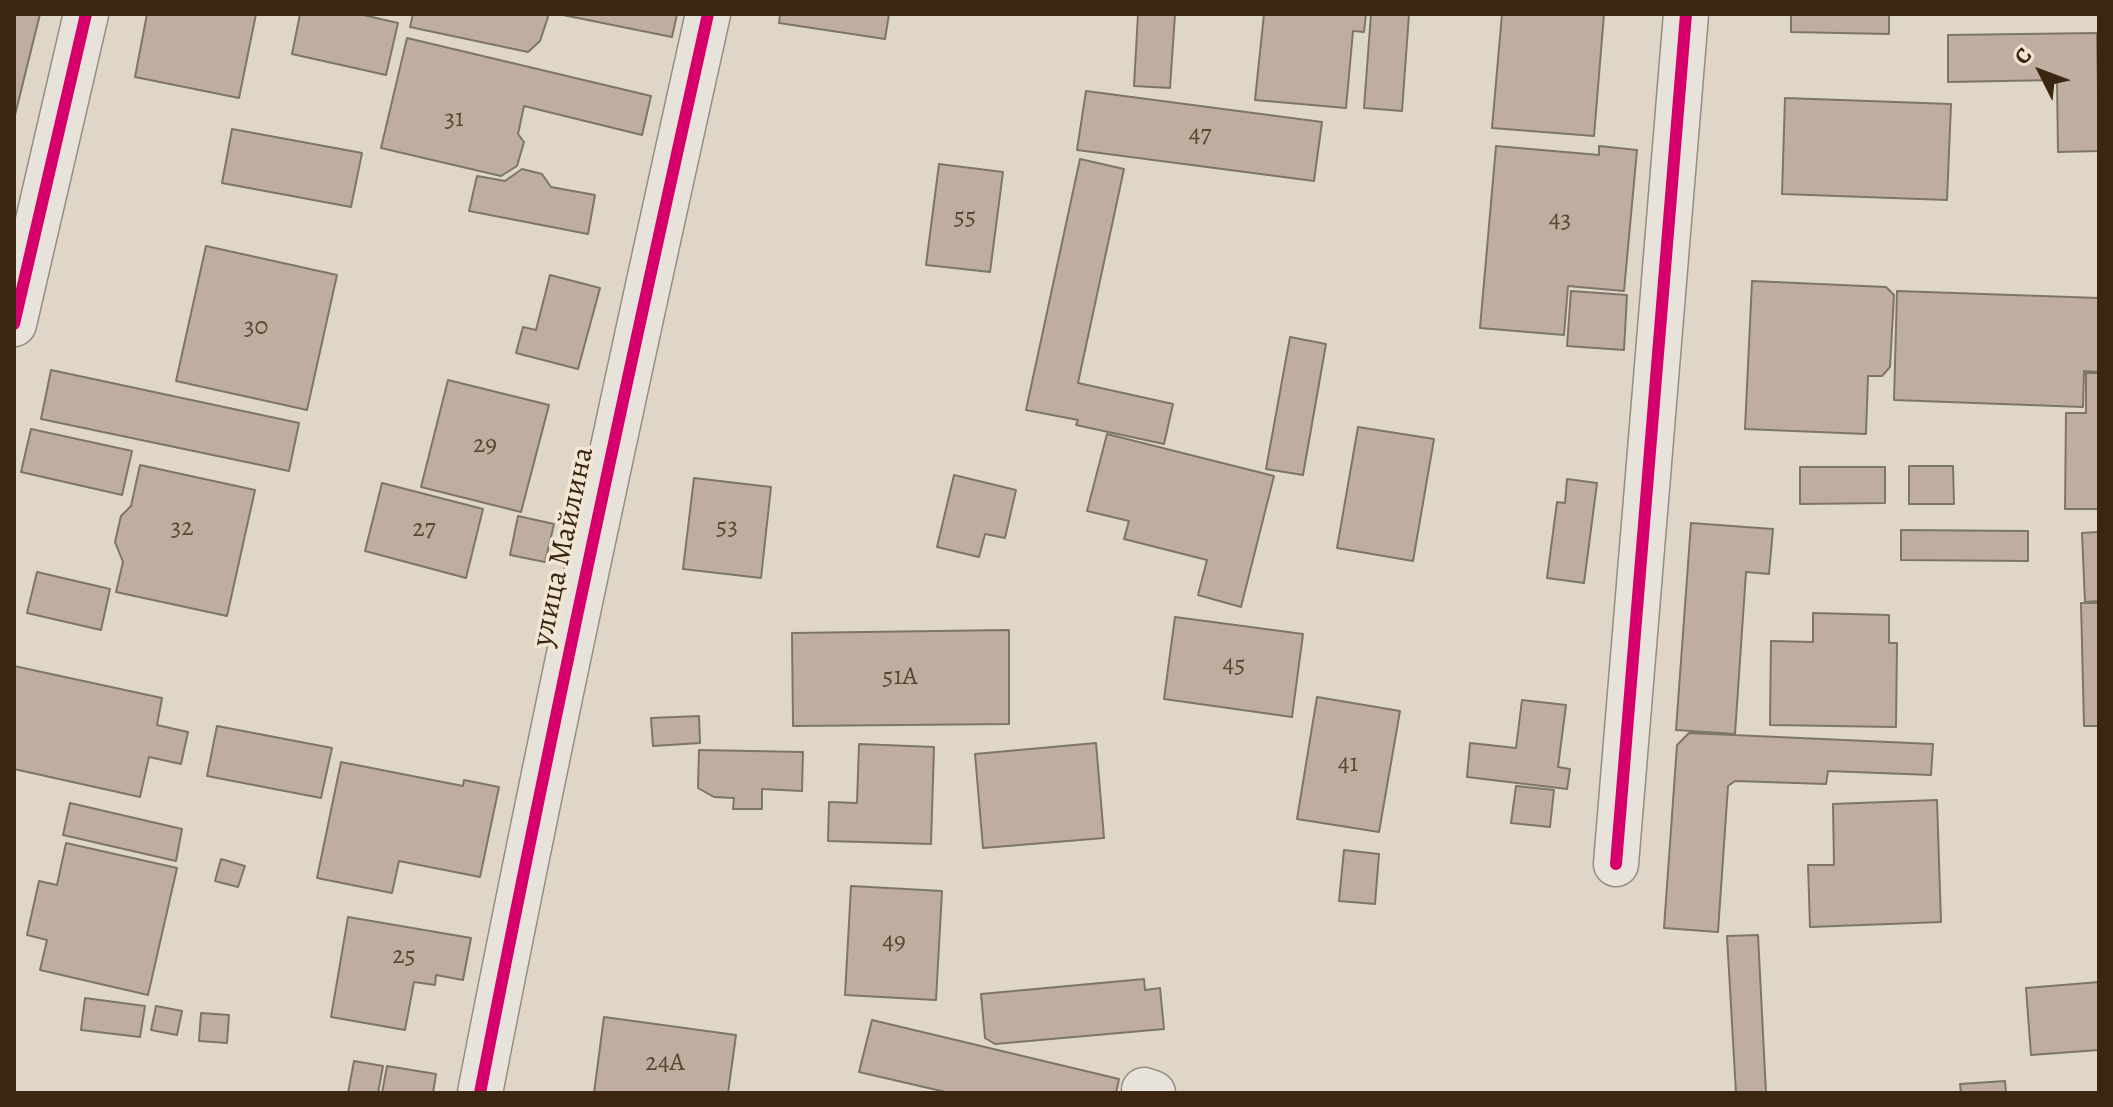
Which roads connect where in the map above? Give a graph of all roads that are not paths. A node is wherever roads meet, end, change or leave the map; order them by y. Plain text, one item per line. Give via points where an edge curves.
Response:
1 (86, 14) edge
2 (708, 14) edge
3 (1686, 14) edge
4 (14, 324) edge
5 (1616, 864) dead end
6 (480, 1093) edge

1 - 4 street
2 - 6 street, улица Майлина via 580,594
3 - 5 street

